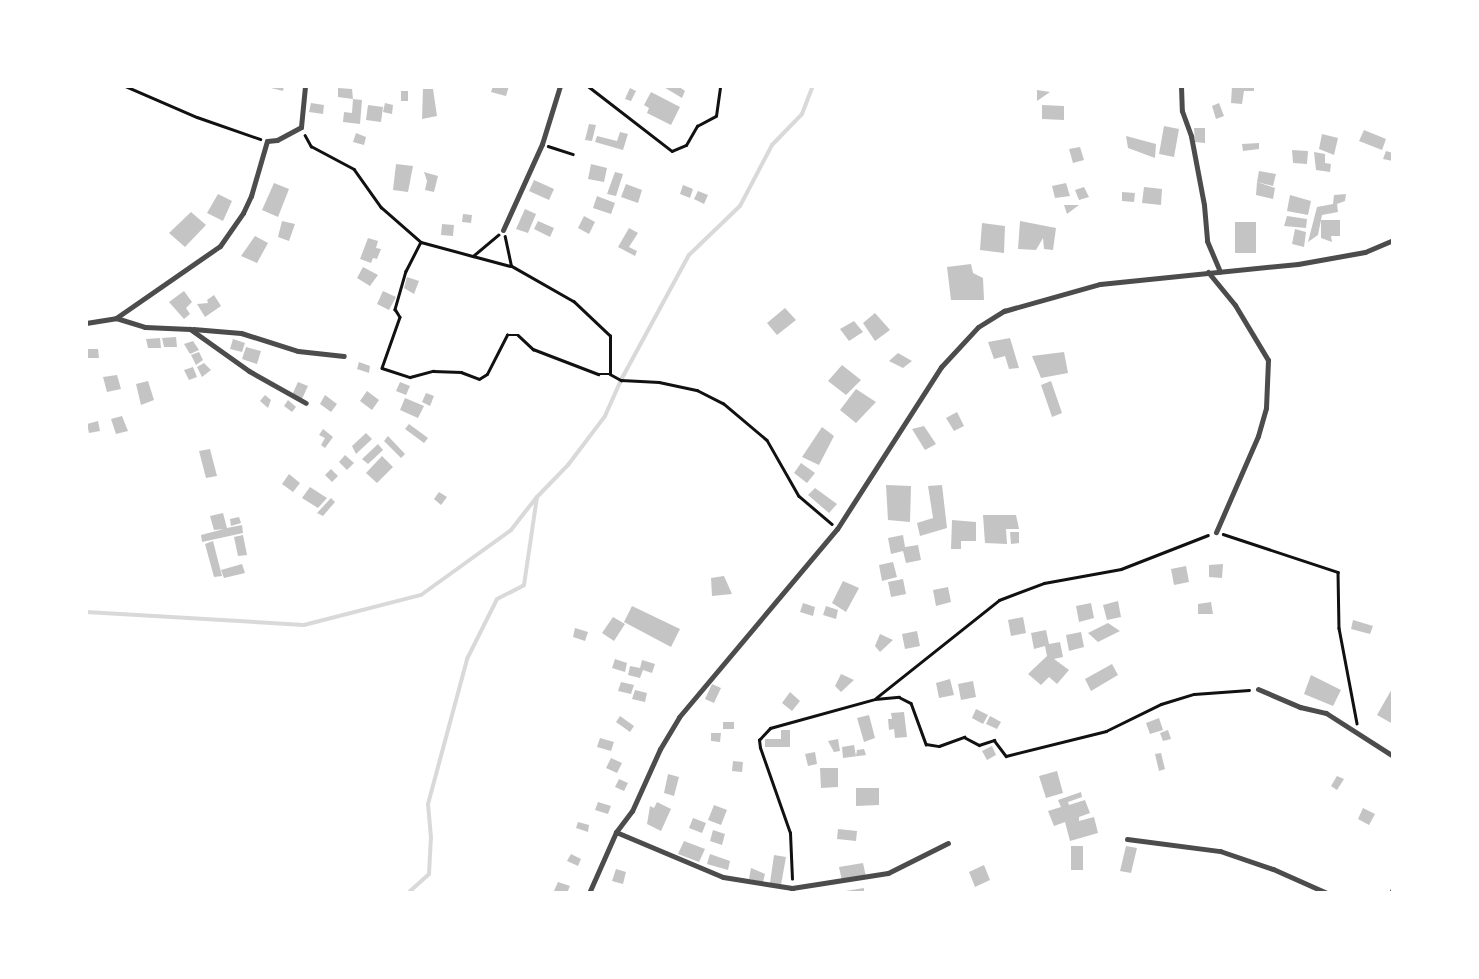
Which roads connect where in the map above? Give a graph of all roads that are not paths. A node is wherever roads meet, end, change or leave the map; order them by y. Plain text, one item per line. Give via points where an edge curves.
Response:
1 (305, 86) edge
2 (560, 86) edge
3 (1181, 86) edge
4 (503, 230) road end
5 (1393, 240) edge
6 (1220, 271) junction
7 (1208, 272) junction
8 (116, 318) junction
9 (86, 323) edge
10 (190, 329) junction
11 (344, 356) dead end
12 (306, 403) dead end
13 (1216, 532) road end
14 (1258, 689) road end
15 (1393, 756) edge
16 (616, 832) junction
17 (1127, 839) dead end
18 (948, 843) dead end
19 (1393, 889) edge
20 (792, 890) edge
21 (589, 893) edge
22 (1327, 893) edge
23 (1391, 893) edge

1 - 8 street via 301,127 277,140 267,141 251,196 220,246
2 - 4 street via 542,144
3 - 6 street via 1182,111 1191,136 1207,241
5 - 6 street via 1365,252 1326,259
6 - 7 street
7 - 13 street via 1235,305 1268,360 1266,408 1258,436
7 - 16 street via 1064,291 1004,311 978,327 941,367 837,529 679,717 660,749 632,811
8 - 9 street
8 - 10 street via 145,327
10 - 11 street via 241,333 298,351
10 - 12 street via 249,371
14 - 15 street via 1300,707 1326,713
16 - 20 street via 723,876
16 - 21 street
17 - 22 street via 1220,851 1274,869
18 - 20 street via 888,873
19 - 23 street

